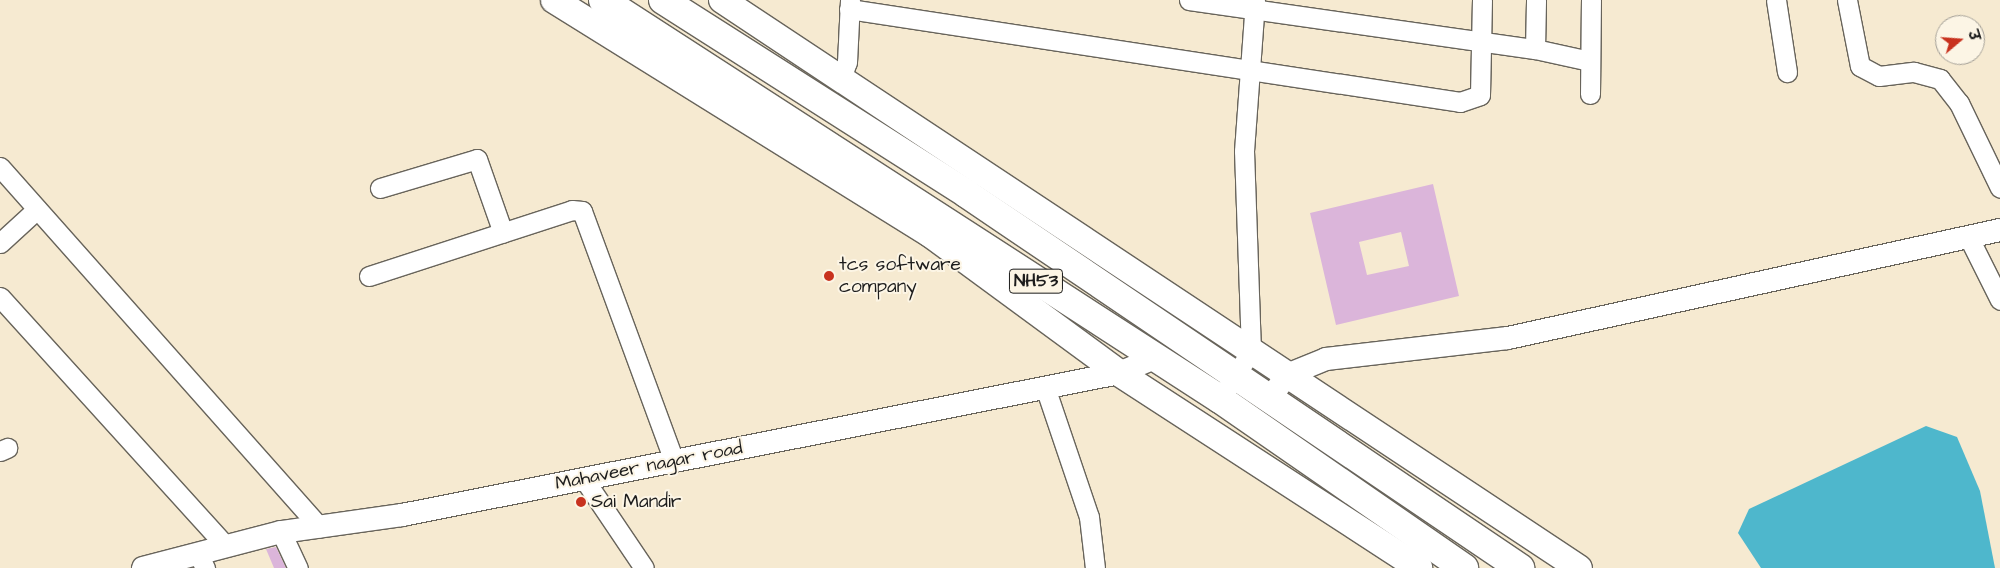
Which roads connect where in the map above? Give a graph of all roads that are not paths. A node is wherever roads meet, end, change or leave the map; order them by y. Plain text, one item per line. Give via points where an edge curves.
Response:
1 (554, 0) edge
2 (603, 0) edge
3 (663, 0) edge
4 (722, 0) edge
5 (1189, 0) edge
6 (1482, 0) edge
7 (1536, 0) edge
8 (1591, 0) edge
9 (1776, 0) edge
10 (1847, 0) edge
11 (849, 4) edge
12 (1255, 5) edge
13 (1308, 8) edge
14 (1480, 41) junction
15 (1535, 48) junction
16 (1590, 61) junction
17 (1252, 70) junction
18 (1787, 72) dead end
19 (842, 79) junction
20 (1590, 94) dead end
21 (0, 167) edge
22 (380, 188) dead end
23 (2000, 188) edge
24 (37, 209) junction
25 (2000, 230) edge
26 (503, 232) junction
27 (1969, 238) junction
28 (0, 243) edge
29 (369, 276) dead end
30 (0, 297) edge
31 (2000, 300) edge
32 (1251, 352) junction
33 (1154, 358) junction
34 (1119, 373) junction
35 (1287, 374) junction
36 (1234, 375) junction
37 (1045, 387) junction
38 (1271, 397) junction
39 (1220, 399) junction
40 (674, 461) junction
41 (584, 479) junction
42 (320, 527) junction
43 (281, 532) junction
44 (226, 546) junction
45 (202, 560) edge
46 (143, 568) edge
47 (298, 568) edge
48 (644, 568) edge
49 (1095, 568) edge
50 (1419, 568) edge
51 (1464, 568) edge
52 (1520, 568) edge
53 (1579, 568) edge

1 - 34 main road via 930,234
2 - 33 highway, NH53
3 - 36 highway, NH53 via 967,194
4 - 19 main road
5 - 12 street
6 - 14 street
7 - 15 street
8 - 16 street
9 - 18 street
10 - 23 street via 1860,66 1879,76 1914,72 1940,78 1959,103
11 - 17 street
11 - 19 street
12 - 13 street
12 - 17 street
13 - 14 street
14 - 15 street
14 - 17 street via 1480,95 1460,102
15 - 16 street
16 - 20 street
17 - 32 street via 1244,151
19 - 32 main road
21 - 24 street
22 - 26 street via 477,159
24 - 28 street
24 - 42 street
25 - 27 street
26 - 29 street
26 - 40 street via 582,211
27 - 31 street
27 - 35 street via 1508,338 1326,358
30 - 44 street
32 - 35 main road
32 - 36 street
33 - 34 street, Mahaveer nagar road
33 - 39 highway, NH53
34 - 37 street, Mahaveer nagar road
34 - 50 main road
35 - 38 street
35 - 53 main road
36 - 38 highway, NH53
36 - 39 street
37 - 40 street, Mahaveer nagar road
37 - 49 street via 1089,517
38 - 52 highway, NH53
39 - 51 highway, NH53
40 - 41 street, Mahaveer nagar road
41 - 42 street, Mahaveer nagar road
41 - 48 street
42 - 43 street, Mahaveer nagar road
43 - 44 street, Mahaveer nagar road
43 - 47 street
44 - 45 street, Mahaveer nagar road
45 - 46 street, Mahaveer nagar road

